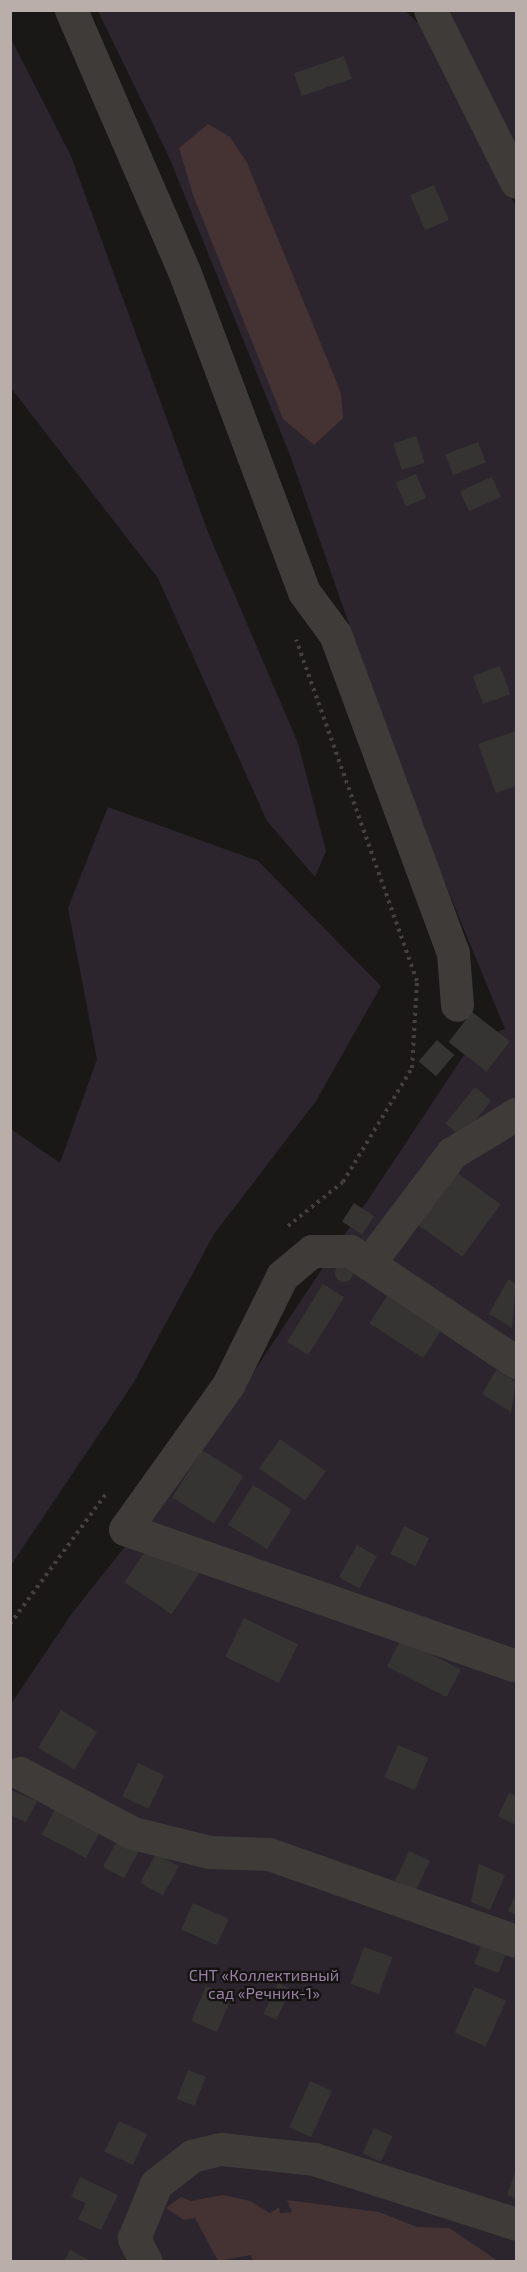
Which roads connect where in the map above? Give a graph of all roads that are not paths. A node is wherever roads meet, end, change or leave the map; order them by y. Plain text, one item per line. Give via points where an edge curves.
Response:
1 (71, 10) edge
2 (429, 10) edge
3 (516, 182) edge
4 (457, 1005) dead end
5 (516, 1114) edge
6 (369, 1263) junction
7 (516, 1362) edge
8 (513, 1665) dead end
9 (20, 1773) dead end
10 (516, 1941) edge
11 (516, 2224) edge
12 (146, 2262) edge

1 - 4 street via 184,271 304,592 335,634 453,953
2 - 3 street via 447,35
5 - 6 street via 452,1153
6 - 7 street
6 - 8 street via 350,1251 326,1248 290,1267 228,1384 125,1529
9 - 10 street via 133,1833 209,1852 269,1854
11 - 12 street via 314,2159 221,2149 192,2156 156,2184 134,2238

